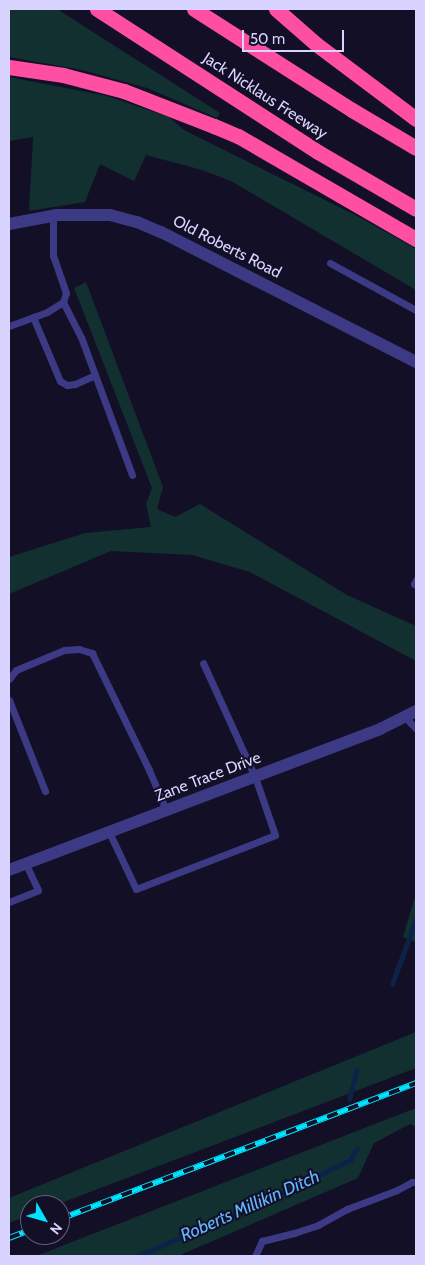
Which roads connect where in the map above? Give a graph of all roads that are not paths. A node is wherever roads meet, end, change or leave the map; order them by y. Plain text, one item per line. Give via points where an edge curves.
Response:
1 (96, 9) edge
2 (194, 9) edge
3 (276, 9) edge
4 (9, 67) edge
5 (416, 119) edge
6 (416, 148) edge
7 (416, 209) edge
8 (53, 216) junction
9 (9, 224) edge
10 (416, 238) edge
11 (330, 263) dead end
12 (63, 302) junction
13 (416, 310) edge
14 (33, 317) junction
15 (9, 326) edge
16 (415, 358) edge
17 (95, 375) junction
18 (132, 474) dead end
19 (416, 580) edge
20 (416, 586) edge
21 (203, 663) dead end
22 (9, 679) edge
23 (9, 700) edge
24 (416, 711) edge
25 (405, 717) junction
26 (416, 730) edge
27 (255, 777) junction
28 (45, 791) dead end
29 (166, 810) junction
30 (109, 832) junction
31 (26, 864) junction
32 (9, 870) edge
33 (9, 902) edge
34 (416, 1182) edge
35 (255, 1256) edge

1 - 7 highway, Jack Nicklaus Freeway via 318,152
2 - 6 highway
3 - 5 highway via 316,44
4 - 10 highway via 63,75 124,90 238,136
8 - 9 street, Old Roberts Road
8 - 12 lane via 53,256 66,293
8 - 16 street, Old Roberts Road via 110,215 161,232
11 - 13 lane
12 - 14 lane
12 - 17 lane via 82,337
14 - 15 lane
14 - 17 lane via 60,380 67,385 75,384
17 - 18 lane
19 - 20 lane
21 - 27 lane
22 - 29 lane via 16,670 64,650 92,653
23 - 28 lane
24 - 25 street, Zane Trace Drive
25 - 26 lane
25 - 27 street, Zane Trace Drive
27 - 29 street, Zane Trace Drive
27 - 30 lane via 275,835 145,886 136,889
29 - 30 street, Zane Trace Drive
30 - 31 street, Zane Trace Drive
31 - 32 street, Zane Trace Drive
31 - 33 lane via 38,890
34 - 35 lane via 347,1209 318,1225 262,1241

